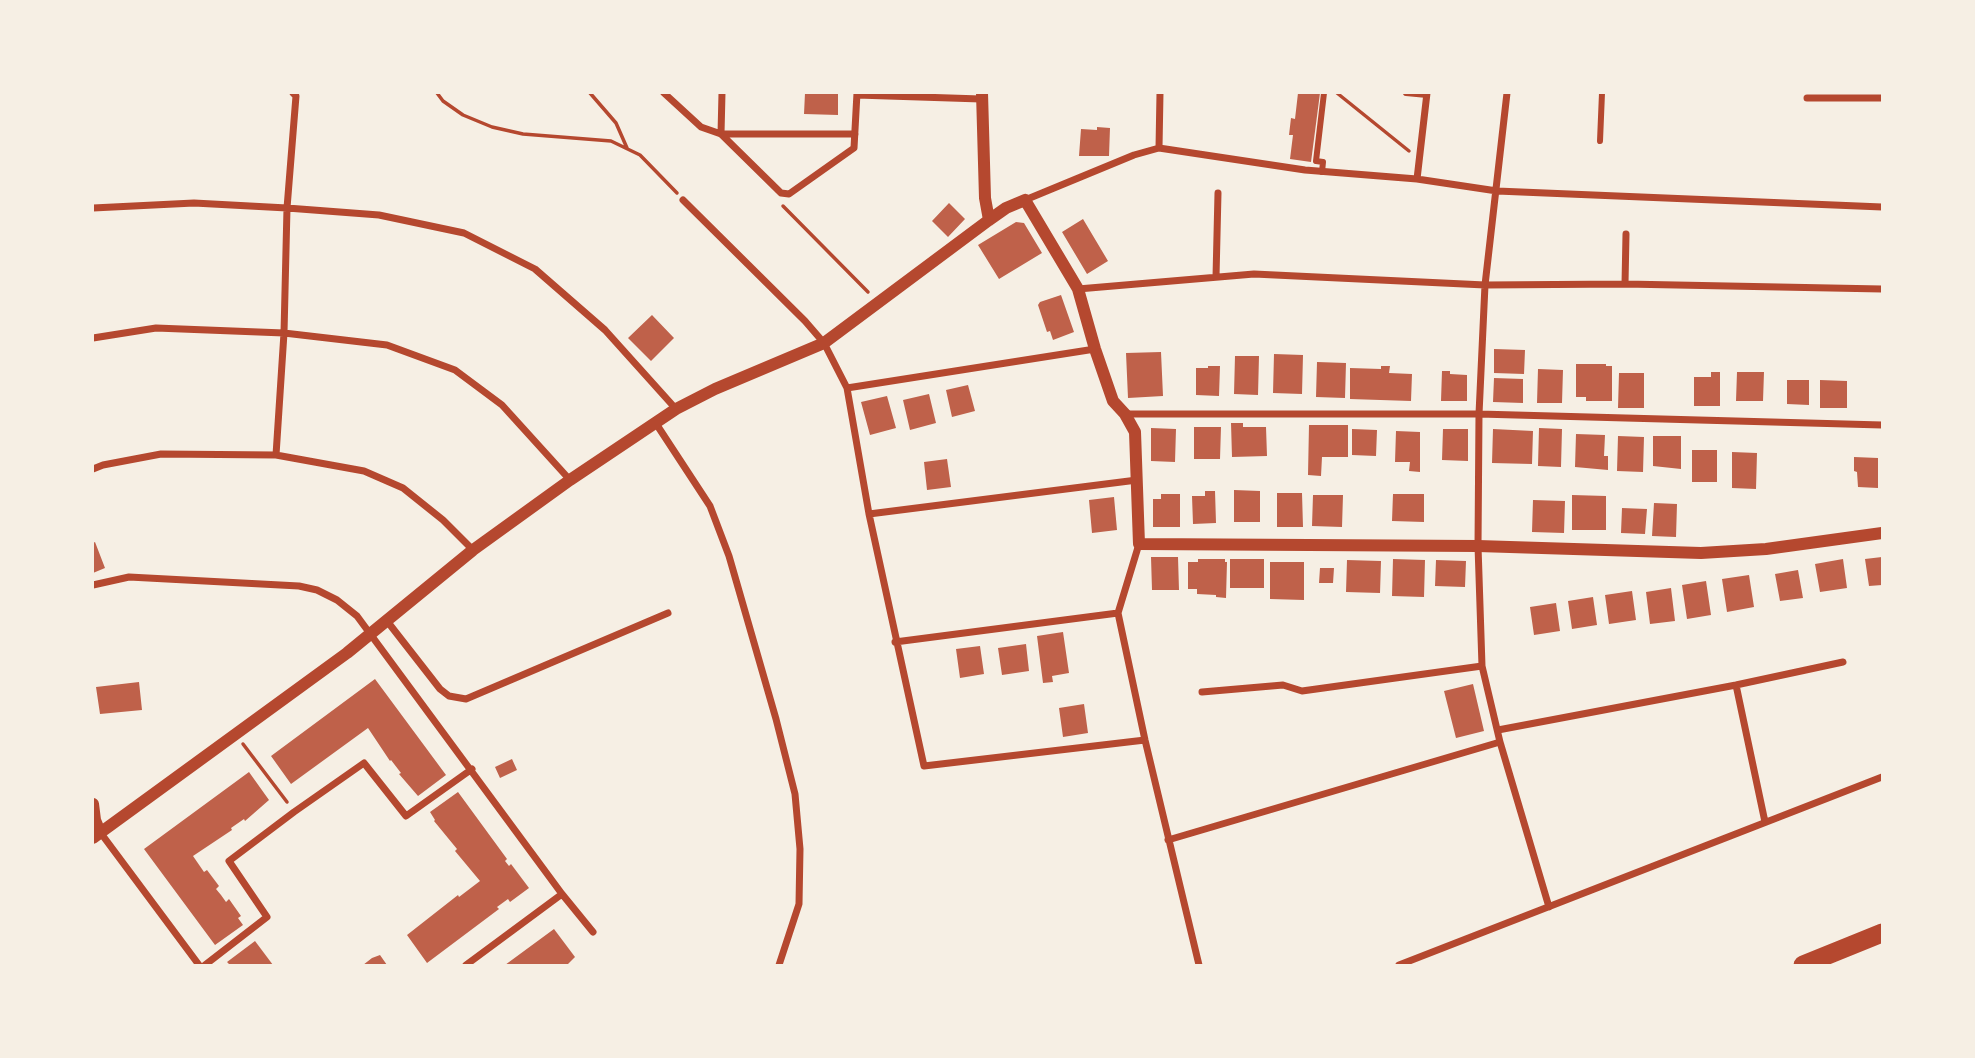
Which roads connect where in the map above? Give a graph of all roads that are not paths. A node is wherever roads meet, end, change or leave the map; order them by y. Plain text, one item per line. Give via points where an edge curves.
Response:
1 (293, 93) edge
2 (664, 93) edge
3 (723, 93) edge
4 (1160, 93) edge
5 (1324, 93) edge
6 (1406, 93) edge
7 (1507, 93) edge
8 (1602, 93) edge
9 (857, 94) edge
10 (1427, 94) edge
11 (981, 96) edge
12 (1807, 98) dead end
13 (1882, 98) edge
14 (721, 134) junction
15 (855, 134) junction
16 (1600, 141) dead end
17 (1159, 148) junction
18 (1322, 172) junction
19 (1417, 179) junction
20 (1496, 191) junction
21 (1218, 193) dead end
22 (683, 200) road end
23 (1025, 200) junction
24 (1882, 207) edge
25 (93, 208) edge
26 (287, 208) junction
27 (989, 220) junction
28 (1626, 234) dead end
29 (1216, 277) junction
30 (1625, 284) junction
31 (1485, 285) junction
32 (1078, 289) junction
33 (1882, 289) edge
34 (284, 333) junction
35 (93, 338) edge
36 (824, 343) junction
37 (1095, 349) junction
38 (847, 388) junction
39 (677, 409) junction
40 (1125, 414) junction
41 (1479, 414) junction
42 (655, 422) junction
43 (1882, 425) edge
44 (276, 455) junction
45 (93, 469) edge
46 (570, 480) junction
47 (1137, 480) junction
48 (869, 514) junction
49 (1882, 533) edge
50 (1139, 544) junction
51 (1478, 546) junction
52 (473, 550) junction
53 (93, 585) edge
54 (668, 613) dead end
55 (1118, 613) junction
56 (387, 621) junction
57 (371, 634) junction
58 (895, 642) junction
59 (1843, 662) dead end
60 (1482, 666) junction
61 (1736, 685) junction
62 (1202, 692) dead end
63 (1497, 730) junction
64 (1145, 740) junction
65 (1500, 742) junction
66 (472, 769) junction
67 (1882, 777) edge
68 (93, 804) edge
69 (1765, 822) junction
70 (96, 835) edge
71 (1168, 840) junction
72 (562, 894) junction
73 (1549, 907) junction
74 (593, 932) dead end
75 (1882, 933) edge
76 (199, 965) edge
77 (205, 965) edge
78 (466, 965) edge
79 (779, 965) edge
80 (1199, 965) edge
81 (1399, 965) edge
82 (1804, 965) edge

1 - 26 street
2 - 14 street via 701,127
3 - 14 street
4 - 17 street
5 - 18 street via 1316,162 1323,162
6 - 10 street
7 - 20 street
8 - 16 street
9 - 11 street
9 - 15 street
10 - 19 street
11 - 27 street
12 - 13 street
14 - 15 street
14 - 15 street via 785,193 854,148
17 - 18 street
17 - 23 street
18 - 19 street
19 - 20 street
20 - 24 street
20 - 31 street
21 - 29 street
22 - 36 street
23 - 27 street
23 - 32 street
25 - 26 street via 194,202
26 - 34 street
26 - 39 street via 379,215 464,233 535,269 605,330
27 - 36 street
28 - 30 street
29 - 31 street via 1254,274
29 - 32 street
30 - 31 street
30 - 33 street
31 - 41 street
32 - 37 street
34 - 35 street via 156,328
34 - 44 street
34 - 46 street via 387,345 455,370 502,405
36 - 38 street
36 - 39 street
37 - 38 street
37 - 40 street via 1113,401
38 - 48 street
39 - 42 street
40 - 41 street
40 - 47 street via 1135,432
41 - 43 street
41 - 51 street
42 - 46 street
42 - 79 street via 710,506 729,556 795,794 799,904
44 - 45 street via 160,454
44 - 52 street via 364,471 402,488
46 - 52 street
47 - 48 street
47 - 50 street
48 - 58 street
49 - 51 street via 1733,552
50 - 51 street
50 - 55 street
51 - 60 street
52 - 56 street
53 - 57 street via 129,578 299,586 337,600 357,615
54 - 56 street via 466,699 440,689
55 - 58 street
55 - 64 street
56 - 57 street
57 - 66 street
57 - 70 street
58 - 64 street via 924,766
59 - 61 street
60 - 62 street via 1302,691 1283,685
60 - 63 street
61 - 63 street
61 - 69 street
63 - 65 street
64 - 71 street
65 - 71 street
65 - 73 street
66 - 72 street
66 - 77 street via 406,816 364,763 294,812 229,861 267,917
67 - 69 street
68 - 70 street
69 - 73 street
70 - 76 street
71 - 80 street
72 - 74 street
72 - 78 street
73 - 81 street
75 - 82 highway

